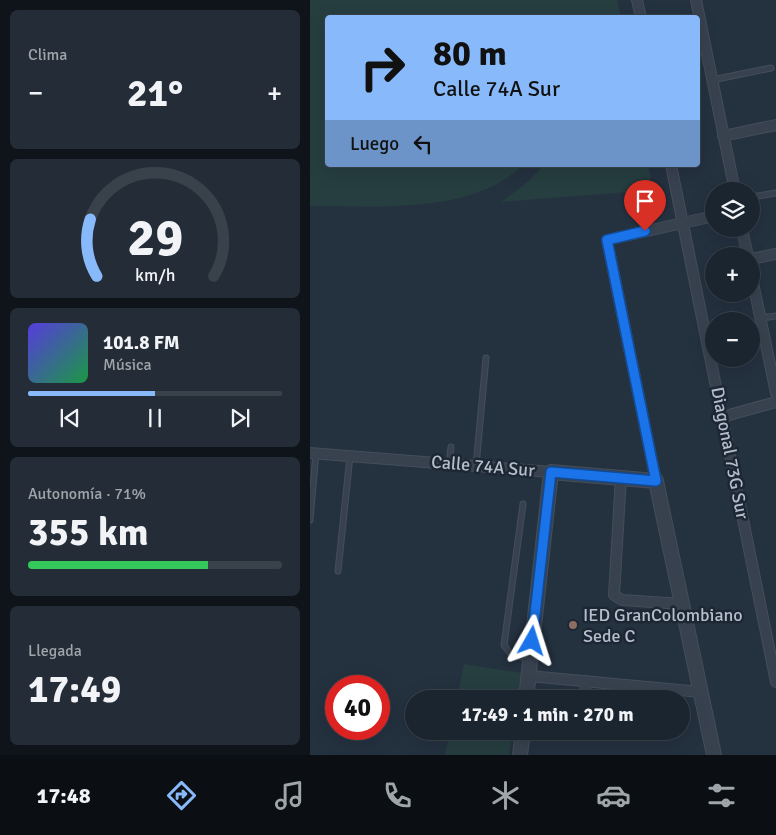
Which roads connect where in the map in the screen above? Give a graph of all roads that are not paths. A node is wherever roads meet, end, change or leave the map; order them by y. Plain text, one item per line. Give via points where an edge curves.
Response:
1 (637, 0) edge
2 (696, 0) edge
3 (640, 15) edge
4 (699, 15) edge
5 (700, 20) edge
6 (771, 68) dead end
7 (712, 80) junction
8 (776, 125) edge
9 (723, 136) junction
10 (671, 167) edge
11 (733, 182) edge
12 (776, 193) edge
13 (760, 196) edge
14 (705, 218) edge
15 (683, 223) junction
16 (776, 254) edge
17 (760, 257) edge
18 (757, 302) edge
19 (776, 316) edge
20 (761, 318) junction
21 (486, 358) dead end
22 (774, 376) edge
23 (776, 393) edge
24 (776, 402) edge
25 (722, 417) junction
26 (451, 447) dead end
27 (313, 453) edge
28 (350, 456) junction
29 (449, 464) junction
30 (476, 466) junction
31 (551, 472) junction
32 (621, 478) junction
33 (656, 481) junction
34 (523, 504) dead end
35 (310, 520) edge
36 (338, 571) dead end
37 (682, 604) junction
38 (530, 660) junction
39 (529, 676) junction
40 (586, 682) junction
41 (776, 682) edge
42 (527, 690) edge
43 (586, 690) edge
44 (671, 690) edge
45 (690, 691) edge
46 (701, 692) junction
47 (522, 740) edge
48 (520, 755) edge
49 (714, 755) edge

1 - 3 street
2 - 4 street
5 - 7 street
6 - 7 lane
7 - 9 street
8 - 9 street
9 - 11 street
10 - 15 street, Diagonal 73G Sur
12 - 13 lane
14 - 15 street
15 - 25 street, Diagonal 73G Sur
15 - 33 street via 607,240
16 - 17 street
18 - 20 street
19 - 20 lane
20 - 22 street
21 - 30 lane
22 - 23 street
24 - 25 street
25 - 41 street, Diagonal 73G Sur
26 - 29 lane
27 - 28 street, Calle 74A Sur
27 - 35 lane
28 - 29 street, Calle 74A Sur
28 - 36 lane
29 - 30 street, Calle 74A Sur
30 - 31 street, Calle 74A Sur
31 - 32 street, Calle 74A Sur
31 - 38 street
32 - 33 street, Calle 74A Sur
32 - 37 street via 614,595 622,600
33 - 37 street
34 - 38 lane via 504,646
37 - 46 street
38 - 39 street
39 - 40 street
39 - 42 street
40 - 43 street
40 - 44 street
45 - 46 street
46 - 49 street
47 - 48 street

